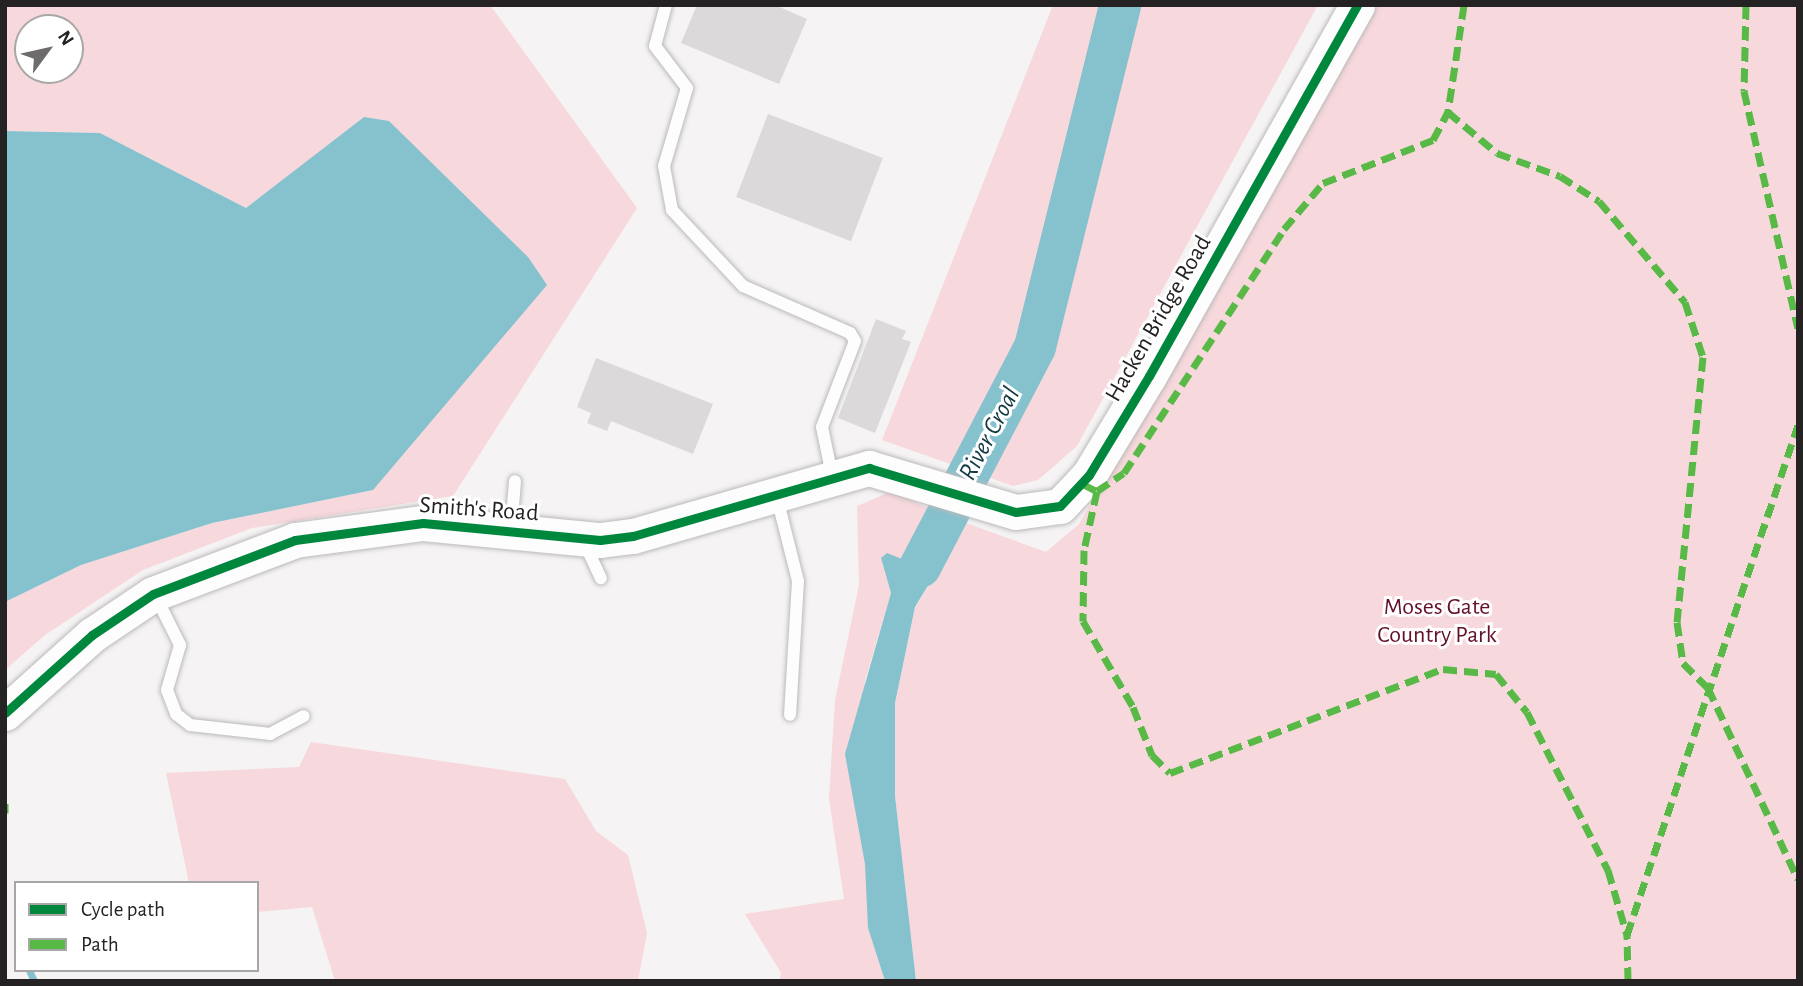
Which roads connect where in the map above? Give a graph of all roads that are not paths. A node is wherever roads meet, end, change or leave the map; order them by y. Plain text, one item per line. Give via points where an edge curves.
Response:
1 (666, 5) edge
2 (1356, 5) edge
3 (832, 475) junction
4 (909, 476) joint
5 (515, 481) dead end
6 (775, 494) junction
7 (511, 529) junction
8 (583, 538) junction
9 (601, 578) dead end
10 (153, 594) junction
11 (5, 713) edge
12 (790, 715) dead end
13 (304, 716) dead end

1 - 3 lane via 655,46 687,88 664,166 673,210 743,286 850,333 855,341 822,426
2 - 4 street, Hacken Bridge Road via 1090,475 1060,506 1016,512
3 - 4 street, Smith's Road via 869,468
3 - 6 street, Smith's Road
5 - 7 lane
6 - 8 street, Smith's Road via 654,532
6 - 12 lane via 794,545 798,581
7 - 8 street, Smith's Road
7 - 10 street, Smith's Road via 424,523 295,540
8 - 9 lane
10 - 11 street, Smith's Road via 92,635
10 - 13 lane via 170,615 180,645 167,690 176,714 190,725 270,734

